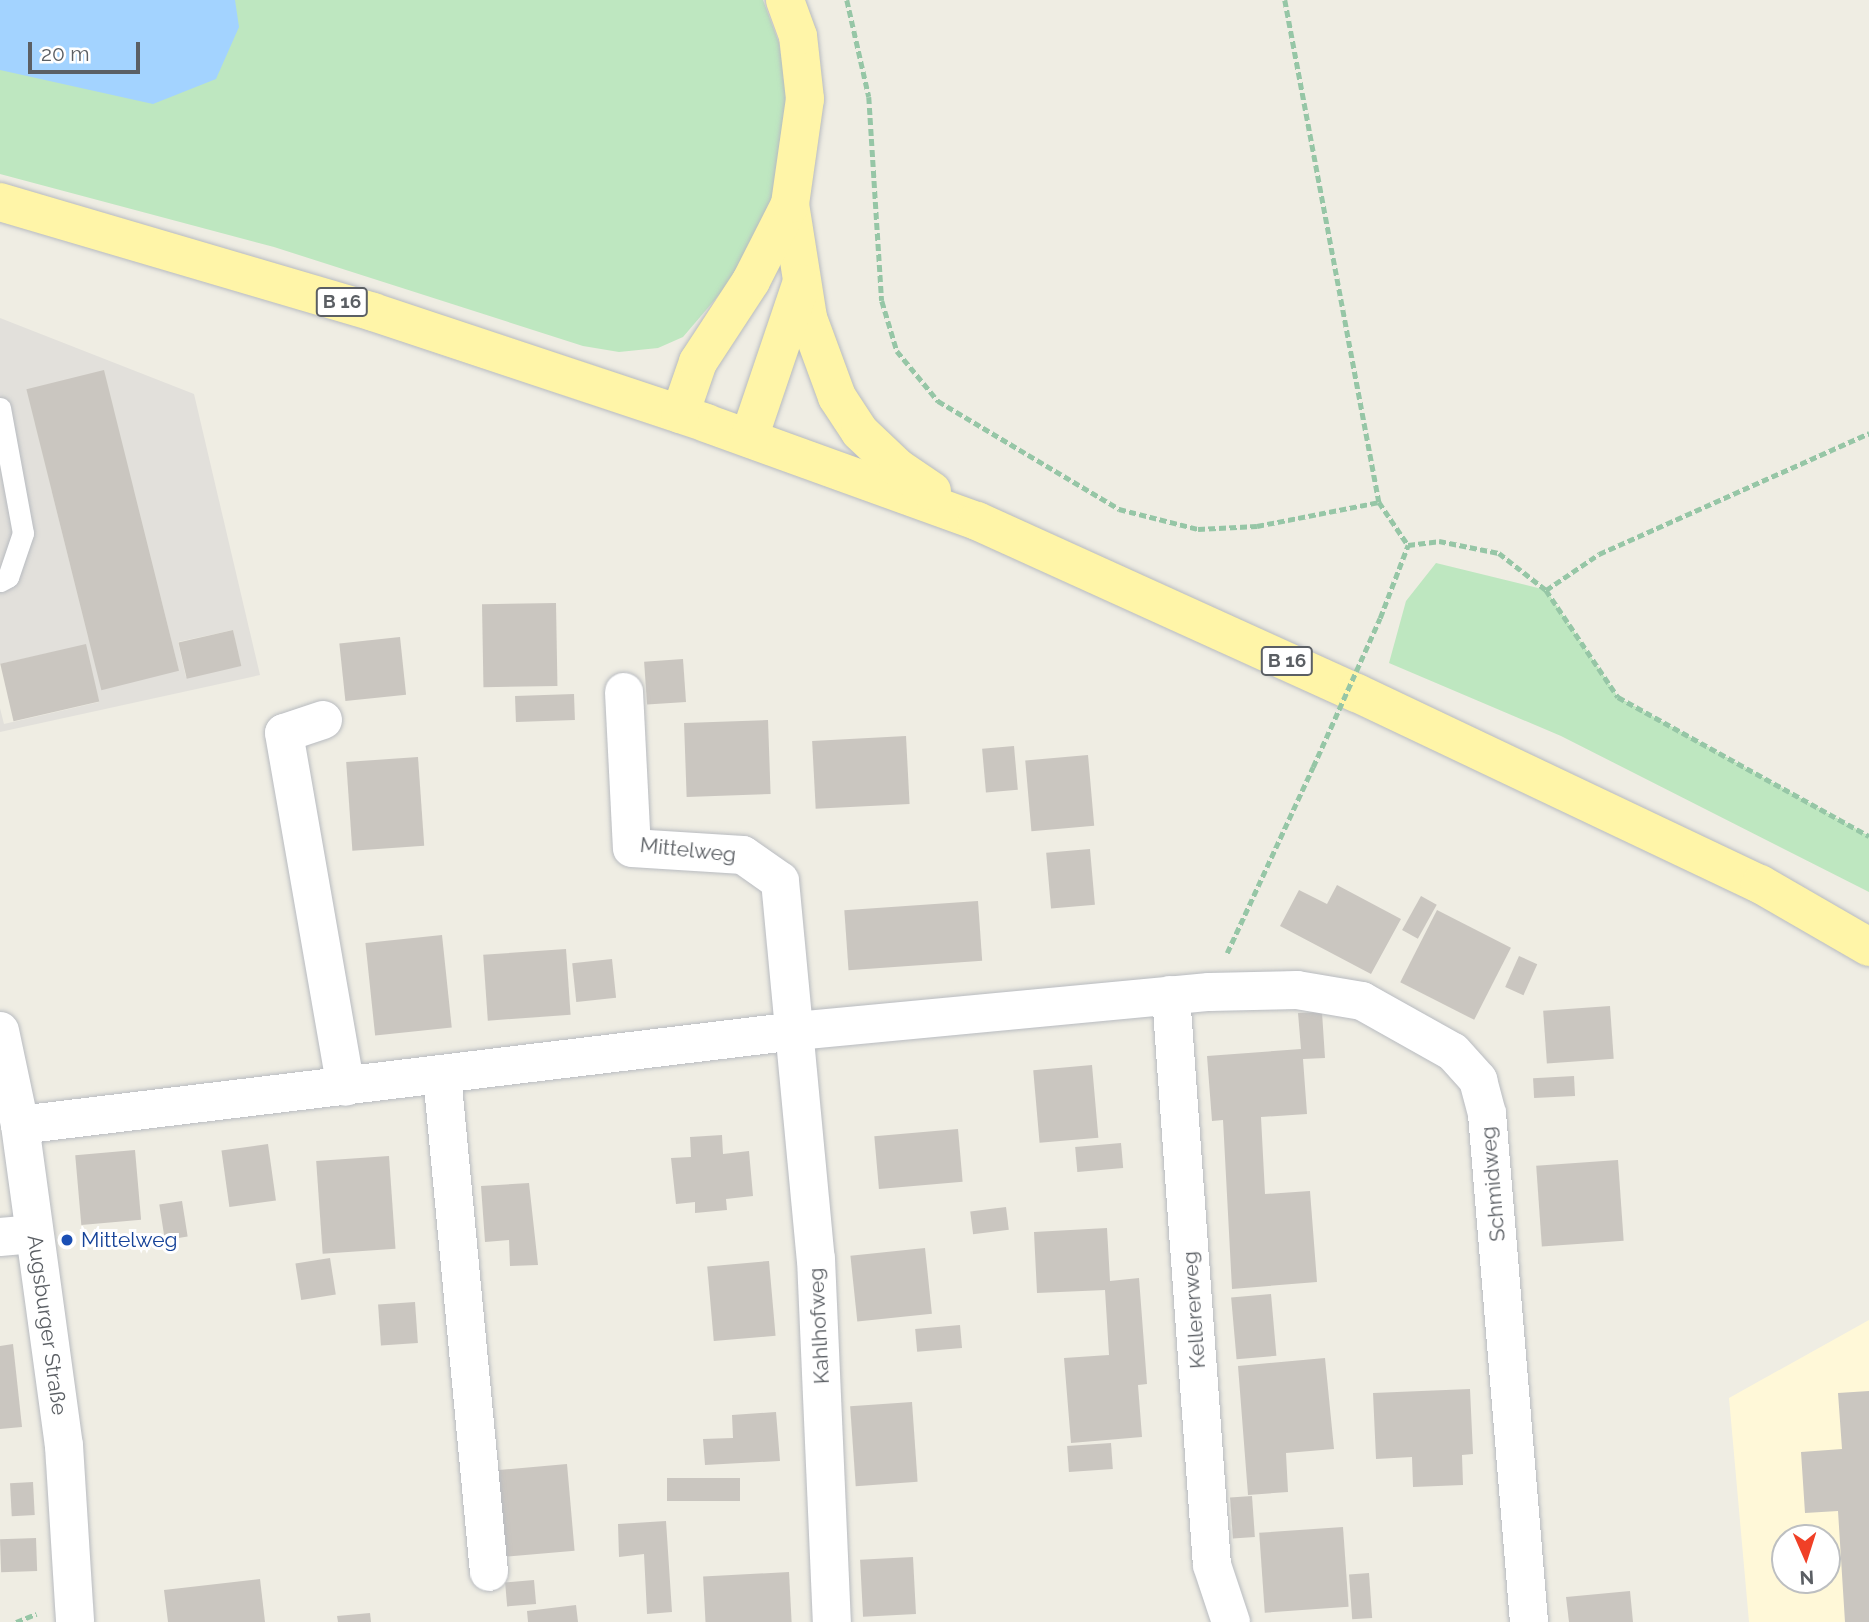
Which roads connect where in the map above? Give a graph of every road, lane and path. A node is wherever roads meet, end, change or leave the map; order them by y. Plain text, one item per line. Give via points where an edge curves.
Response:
1 (785, 0) edge
2 (846, 0) edge
3 (1284, 0) edge
4 (0, 202) edge
5 (790, 204) junction
6 (802, 283) junction
7 (0, 408) edge
8 (681, 414) junction
9 (1869, 433) edge
10 (749, 438) junction
11 (1379, 502) junction
12 (977, 521) junction
13 (1408, 545) junction
14 (0, 581) edge
15 (1546, 590) junction
16 (624, 692) dead end
17 (323, 720) dead end
18 (1869, 836) edge
19 (1869, 947) edge
20 (1209, 992) junction
21 (1171, 996) junction
22 (0, 1031) edge
23 (796, 1031) junction
24 (442, 1076) junction
25 (346, 1087) junction
26 (20, 1125) junction
27 (17, 1235) edge
28 (489, 1572) dead end
29 (75, 1622) edge
30 (832, 1622) edge
31 (1231, 1622) edge
32 (1530, 1622) edge

1 - 5 main road via 798,36 805,99
2 - 11 path via 869,97 882,301 897,351 938,401 1119,509 1198,529 1257,526
3 - 11 path
4 - 8 main road, B 16 via 373,312
5 - 6 main road
5 - 8 main road via 751,281 698,362
6 - 10 main road
6 - 12 main road via 820,359 860,432 898,468
7 - 14 lane via 23,533 8,578
8 - 10 main road, B 16
9 - 15 path via 1599,554
10 - 12 main road, B 16
11 - 13 path
12 - 19 main road, B 16 via 1737,872
13 - 15 path via 1439,541 1500,553
13 - 20 path, bridge via 1380,618
15 - 18 path via 1618,697
16 - 23 street, Mittelweg via 632,848 743,855 780,881
17 - 25 street via 284,733
20 - 21 street, Schmidweg
20 - 32 street, Schmidweg via 1297,990 1362,1001 1453,1052 1478,1080 1487,1114
21 - 23 street
21 - 31 street, Kellererweg via 1212,1564
22 - 26 street, Augsburger Straße
23 - 24 street
23 - 30 street, Kahlhofweg via 816,1259
24 - 25 street
24 - 28 street
25 - 26 street
26 - 27 street, Augsburger Straße
27 - 29 street, Augsburger Straße via 64,1446

